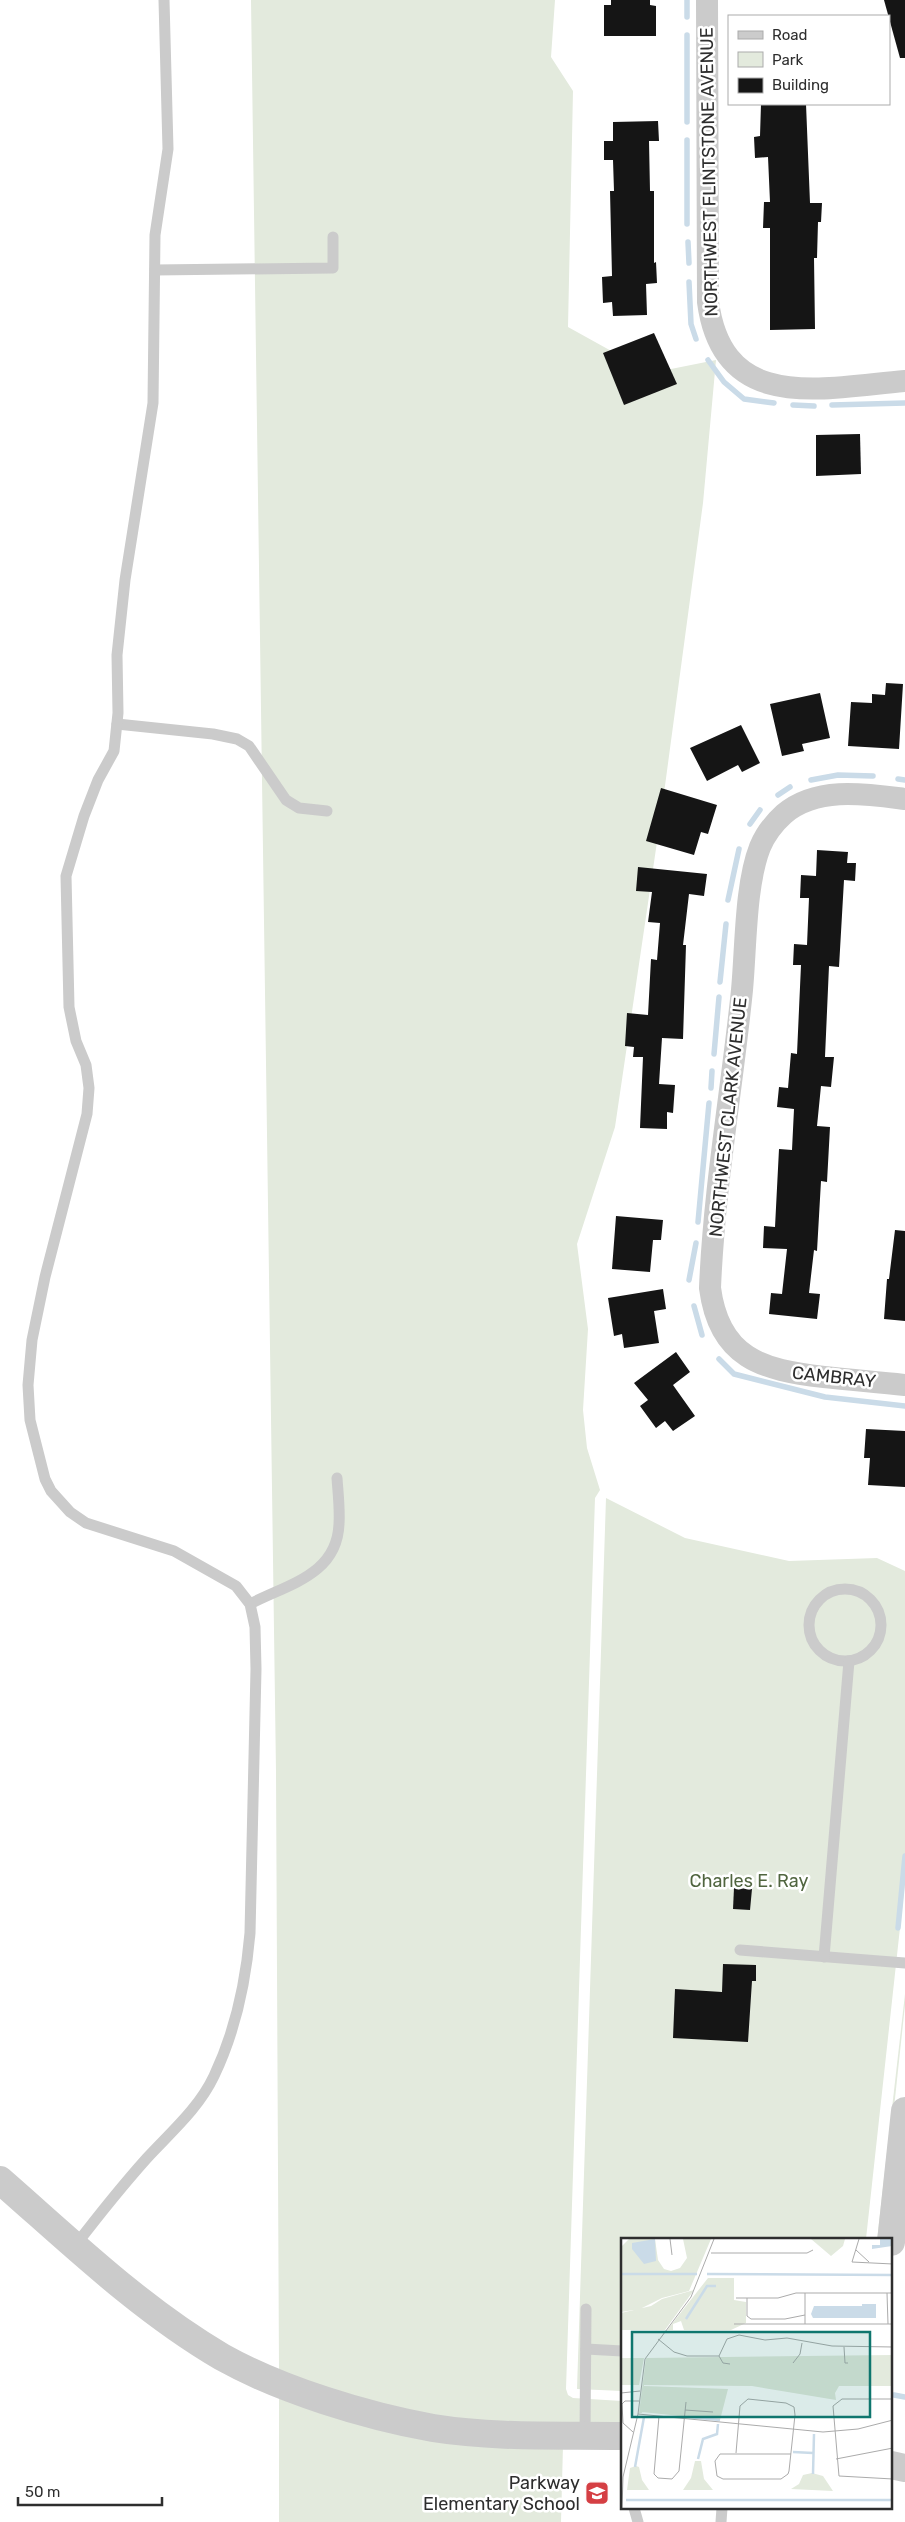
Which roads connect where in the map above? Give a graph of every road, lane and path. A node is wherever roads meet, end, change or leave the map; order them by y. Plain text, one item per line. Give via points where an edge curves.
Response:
1 (164, 0) edge
2 (707, 0) edge
3 (332, 237) dead end
4 (155, 270) junction
5 (905, 381) edge
6 (117, 724) junction
7 (905, 798) edge
8 (327, 811) dead end
9 (763, 1366) joint
10 (905, 1385) edge
11 (337, 1478) dead end
12 (250, 1604) junction
13 (849, 1661) junction
14 (740, 1950) dead end
15 (824, 1956) junction
16 (905, 1963) edge
17 (905, 2112) edge
18 (0, 2180) edge
19 (896, 2240) edge
20 (75, 2246) junction
21 (586, 2309) dead end
22 (586, 2350) junction
23 (621, 2351) edge
24 (586, 2435) junction
25 (621, 2436) edge
26 (892, 2465) edge
27 (905, 2468) edge

1 - 4 lane via 168,148 155,235
2 - 5 street, NORTHWEST FLINTSTONE AVENUE via 708,302 717,340 736,366 758,380 786,388
3 - 4 lane via 333,268
4 - 6 lane via 153,402 123,599 117,655
6 - 8 lane via 237,739 249,746 286,800 299,808
6 - 12 lane via 114,752 98,780 84,816 66,876 69,1007 76,1041 86,1065 89,1088 80,1147 32,1340 28,1385 30,1420 45,1479 70,1512 86,1523 174,1551 236,1586
7 - 9 street, NORTHWEST CLARK AVENUE via 844,794 819,798 785,814 767,833 760,848 751,885 710,1288 723,1332 747,1358
9 - 10 street, CAMBRAY via 787,1373
11 - 12 lane via 340,1525 329,1560 308,1576
12 - 20 lane via 256,1627 250,1933 247,1969 232,2026 214,2076 200,2101 124,2183
13 - 13 lane via 862,1657 874,1647 881,1622 876,1606 869,1598 855,1590 839,1589 826,1594 816,1604 810,1617 809,1632 814,1645 824,1655 837,1661
13 - 15 lane
14 - 15 lane
15 - 16 lane
17 - 19 street
18 - 20 street
20 - 24 street via 126,2291 182,2332 223,2358 289,2387 352,2409 434,2428 520,2435
21 - 22 lane
22 - 23 lane
22 - 24 lane
24 - 25 street
26 - 27 street

